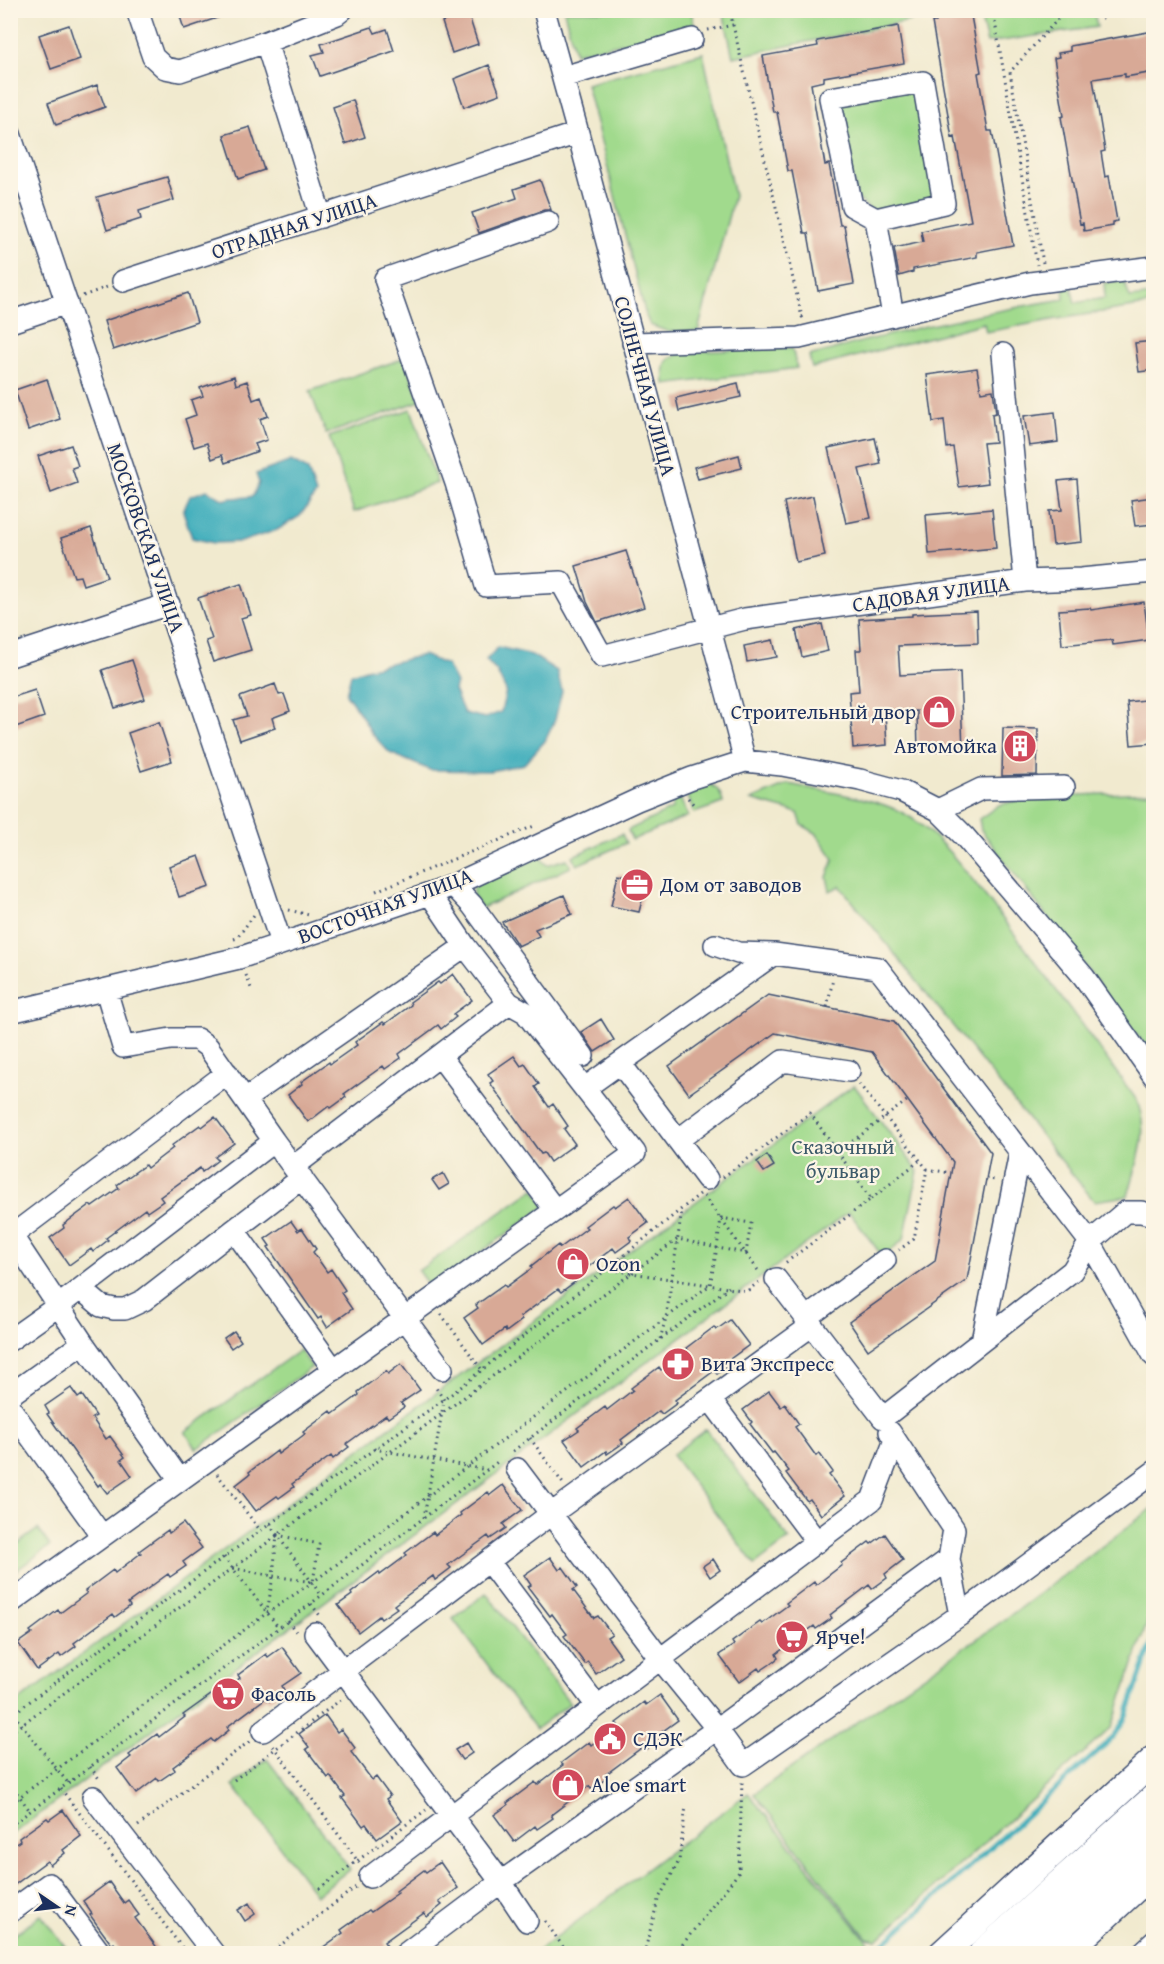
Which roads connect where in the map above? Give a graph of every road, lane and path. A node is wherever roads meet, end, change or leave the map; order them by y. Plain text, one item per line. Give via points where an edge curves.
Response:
1 (137, 10) edge
2 (342, 10) edge
3 (544, 10) edge
4 (993, 10) edge
5 (1066, 10) edge
6 (1093, 10) edge
7 (1133, 10) edge
8 (692, 39) dead end
9 (266, 42) junction
10 (563, 77) junction
11 (578, 133) junction
12 (10, 134) edge
13 (321, 217) junction
14 (876, 219) junction
15 (548, 222) dead end
16 (1044, 263) dead end
17 (1037, 264) dead end
18 (1154, 267) edge
19 (123, 281) joint
20 (67, 303) junction
21 (893, 316) junction
22 (10, 322) edge
23 (633, 343) junction
24 (1003, 354) dead end
25 (1154, 572) edge
26 (1025, 581) junction
27 (169, 604) junction
28 (709, 627) junction
29 (10, 656) edge
30 (745, 761) junction
31 (677, 784) junction
32 (1064, 787) dead end
33 (694, 805) dead end
34 (938, 810) junction
35 (536, 825) dead end
36 (453, 885) junction
37 (371, 893) dead end
38 (430, 894) junction
39 (268, 909) junction
40 (316, 916) dead end
41 (225, 941) dead end
42 (280, 943) junction
43 (715, 945) dead end
44 (465, 946) junction
45 (774, 954) junction
46 (837, 963) junction
47 (106, 990) junction
48 (508, 1004) junction
49 (827, 1007) dead end
50 (10, 1012) edge
51 (440, 1056) junction
52 (583, 1056) dead end
53 (621, 1063) junction
54 (849, 1071) joint
55 (227, 1073) junction
56 (1154, 1076) edge
57 (585, 1088) junction
58 (245, 1099) junction
59 (908, 1100) dead end
60 (885, 1117) junction
61 (678, 1140) junction
62 (274, 1141) junction
63 (838, 1152) junction
64 (1020, 1153) junction
65 (920, 1161) junction
66 (927, 1169) junction
67 (298, 1173) junction
68 (951, 1173) dead end
69 (714, 1179) joint
70 (871, 1199) junction
71 (682, 1208) junction
72 (555, 1210) junction
73 (1154, 1215) edge
74 (721, 1218) junction
75 (234, 1230) junction
76 (11, 1235) edge
77 (678, 1239) junction
78 (1090, 1242) junction
79 (717, 1248) junction
80 (746, 1252) junction
81 (885, 1260) joint
82 (606, 1269) junction
83 (779, 1272) joint
84 (632, 1273) junction
85 (672, 1278) junction
86 (710, 1285) junction
87 (729, 1287) junction
88 (81, 1289) junction
89 (431, 1300) junction
90 (58, 1306) junction
91 (666, 1318) junction
92 (405, 1319) junction
93 (808, 1323) junction
94 (10, 1340) edge
95 (660, 1340) junction
96 (982, 1341) junction
97 (83, 1342) junction
98 (1154, 1356) edge
99 (334, 1370) junction
100 (482, 1370) junction
101 (435, 1374) joint
102 (10, 1395) edge
103 (710, 1399) junction
104 (444, 1400) junction
105 (10, 1408) edge
106 (441, 1414) junction
107 (883, 1418) junction
108 (530, 1438) junction
109 (895, 1440) junction
110 (374, 1449) junction
111 (389, 1452) junction
112 (434, 1460) junction
113 (207, 1461) junction
114 (466, 1467) junction
115 (517, 1469) dead end
116 (487, 1470) junction
117 (1154, 1472) edge
118 (180, 1480) junction
119 (428, 1494) junction
120 (573, 1498) junction
121 (551, 1514) junction
122 (424, 1518) junction
123 (269, 1524) junction
124 (260, 1530) junction
125 (277, 1535) junction
126 (102, 1536) junction
127 (818, 1542) junction
128 (224, 1557) junction
129 (949, 1559) junction
130 (489, 1562) junction
131 (232, 1568) junction
132 (273, 1576) junction
133 (313, 1582) junction
134 (322, 1596) junction
135 (10, 1603) edge
136 (267, 1613) junction
137 (960, 1615) junction
138 (279, 1628) junction
139 (315, 1633) dead end
140 (662, 1660) junction
141 (343, 1671) junction
142 (356, 1688) junction
143 (597, 1706) junction
144 (11, 1713) edge
145 (22, 1725) junction
146 (717, 1729) junction
147 (263, 1731) junction
148 (10, 1733) edge
149 (276, 1749) junction
150 (1154, 1760) edge
151 (743, 1765) junction
152 (57, 1770) junction
153 (234, 1780) dead end
154 (10, 1783) edge
155 (68, 1784) junction
156 (61, 1789) junction
157 (20, 1797) junction
158 (93, 1797) dead end
159 (1154, 1801) edge
160 (10, 1804) edge
161 (686, 1806) dead end
162 (446, 1808) junction
163 (30, 1811) junction
164 (10, 1826) edge
165 (1154, 1835) edge
166 (124, 1836) junction
167 (364, 1868) junction
168 (1154, 1871) edge
169 (501, 1882) junction
170 (319, 1889) dead end
171 (10, 1912) edge
172 (536, 1921) joint
173 (1154, 1942) edge
174 (101, 1953) edge
175 (187, 1953) edge
176 (214, 1953) edge
177 (269, 1953) edge
178 (405, 1953) edge
179 (568, 1953) edge
180 (644, 1953) edge
181 (675, 1953) edge
182 (942, 1953) edge
183 (985, 1953) edge
184 (1023, 1953) edge
185 (1064, 1953) edge
186 (1141, 1953) edge

1 - 9 street via 153,57 165,68 180,70
2 - 9 street
3 - 10 street, СОЛНЕЧНАЯ УЛИЦА
4 - 17 path
5 - 16 path via 1010,72
6 - 7 path via 1102,18
8 - 10 street
9 - 13 street
10 - 11 street, СОЛНЕЧНАЯ УЛИЦА
11 - 13 street, ОТРАДНАЯ УЛИЦА
11 - 23 street, СОЛНЕЧНАЯ УЛИЦА
12 - 20 street, МОСКОВСКАЯ УЛИЦА
13 - 19 street, ОТРАДНАЯ УЛИЦА
14 - 14 street via 852,206 830,98 923,82 944,203
14 - 21 street
15 - 28 street, САДОВАЯ УЛИЦА via 386,279 456,483 486,586 561,582 602,656
18 - 21 street via 1030,283
19 - 20 path
20 - 22 street
20 - 27 street, МОСКОВСКАЯ УЛИЦА
21 - 23 street via 798,338
23 - 28 street, СОЛНЕЧНАЯ УЛИЦА
24 - 26 street
25 - 26 street, САДОВАЯ УЛИЦА
26 - 28 street, САДОВАЯ УЛИЦА
27 - 29 street
27 - 39 street, МОСКОВСКАЯ УЛИЦА
28 - 30 street, СОЛНЕЧНАЯ УЛИЦА
30 - 31 street, ВОСТОЧНАЯ УЛИЦА
30 - 34 street via 870,783 901,791
31 - 33 path
31 - 36 street, ВОСТОЧНАЯ УЛИЦА
32 - 34 street via 981,789
34 - 56 street via 1084,977
35 - 37 path
36 - 38 street, ВОСТОЧНАЯ УЛИЦА
36 - 52 street via 472,905
38 - 42 street, ВОСТОЧНАЯ УЛИЦА
38 - 44 street
39 - 40 path
39 - 41 path via 255,914 237,938
39 - 42 street, МОСКОВСКАЯ УЛИЦА
42 - 47 street, ВОСТОЧНАЯ УЛИЦА via 239,958
43 - 45 street via 738,953
44 - 48 street
44 - 58 street
45 - 46 street
45 - 53 street
46 - 49 path
46 - 64 street via 878,968
47 - 50 street, ВОСТОЧНАЯ УЛИЦА
47 - 55 street via 123,1047 197,1039
48 - 51 street
48 - 57 street via 525,1012
51 - 67 street
51 - 72 street
53 - 57 street
53 - 61 street
54 - 60 path
54 - 61 street via 783,1061
55 - 58 street
55 - 76 street
57 - 72 street via 635,1153
58 - 62 street
59 - 60 path
60 - 63 path
60 - 65 path
61 - 69 street
62 - 67 street
62 - 88 street
63 - 69 path via 810,1113
63 - 70 path
64 - 78 street
64 - 96 street
65 - 66 path
65 - 70 path
66 - 68 path
66 - 81 path via 914,1239
67 - 75 street
67 - 92 street
70 - 83 path
71 - 74 path via 702,1192
71 - 77 path
71 - 82 path
72 - 89 street
73 - 78 street via 1125,1212
74 - 79 path
74 - 80 path
74 - 80 path via 751,1222
75 - 88 street via 144,1300 125,1309 101,1306
75 - 99 street
76 - 90 street
77 - 79 path
77 - 84 path
77 - 85 path
78 - 96 street via 1072,1271
78 - 98 street
79 - 80 path
79 - 86 path
80 - 87 path via 764,1278 747,1291
81 - 93 street
82 - 84 path
82 - 100 path
83 - 93 street
84 - 85 path
84 - 106 path
85 - 86 path
85 - 91 path
86 - 87 path
86 - 91 path
87 - 95 path
88 - 90 street
89 - 92 street
89 - 100 path
90 - 94 street
90 - 97 street
91 - 95 path
91 - 114 path
92 - 99 street
92 - 101 street
93 - 103 street
93 - 107 street
95 - 108 path
96 - 107 street
97 - 102 street
97 - 118 street
99 - 113 street
100 - 104 path
101 - 104 path
103 - 120 street
103 - 127 street
104 - 106 path
104 - 110 path
105 - 126 street
106 - 111 path
106 - 112 path
107 - 109 street
108 - 116 path
108 - 120 path
109 - 127 street via 872,1500
109 - 129 street via 954,1529
110 - 111 path
110 - 123 path
111 - 112 path
111 - 125 path
112 - 114 path
112 - 119 path
113 - 118 street
113 - 124 path
114 - 116 path
114 - 119 path
115 - 121 street
116 - 122 path
117 - 137 street
118 - 126 street
119 - 122 path
119 - 133 path
120 - 121 street
121 - 130 street
121 - 140 street
122 - 134 path
123 - 124 path
123 - 125 path
124 - 128 path
125 - 131 path
125 - 132 path
125 - 133 path
125 - 133 path via 320,1544
126 - 135 street
127 - 140 street
128 - 131 path
128 - 144 path
129 - 137 street
129 - 146 street
130 - 141 street
130 - 143 street
131 - 132 path
131 - 136 path
131 - 145 path
132 - 133 path
132 - 136 path
133 - 134 path
133 - 136 path
134 - 138 path
136 - 138 path
136 - 152 path
137 - 151 street
138 - 155 path
139 - 141 street
140 - 143 street
140 - 146 street
141 - 142 street
141 - 147 street
142 - 149 path
142 - 162 street
143 - 162 street
144 - 145 path
145 - 148 path
145 - 152 path
146 - 151 street
146 - 169 street
147 - 149 path
147 - 166 path
149 - 153 path
149 - 167 path
150 - 182 main road
151 - 181 path via 739,1872
152 - 155 path
152 - 157 path
154 - 157 path
155 - 156 path
156 - 163 path
156 - 175 path
157 - 160 path
157 - 163 path
158 - 166 street
159 - 183 highway
161 - 180 path via 679,1861 658,1900
162 - 167 street
162 - 167 path
162 - 169 street
163 - 164 path
165 - 184 highway
166 - 176 street
167 - 170 path
167 - 177 path
168 - 185 main road
169 - 172 street
169 - 178 street
171 - 174 street via 49,1884
172 - 179 path
173 - 186 street

